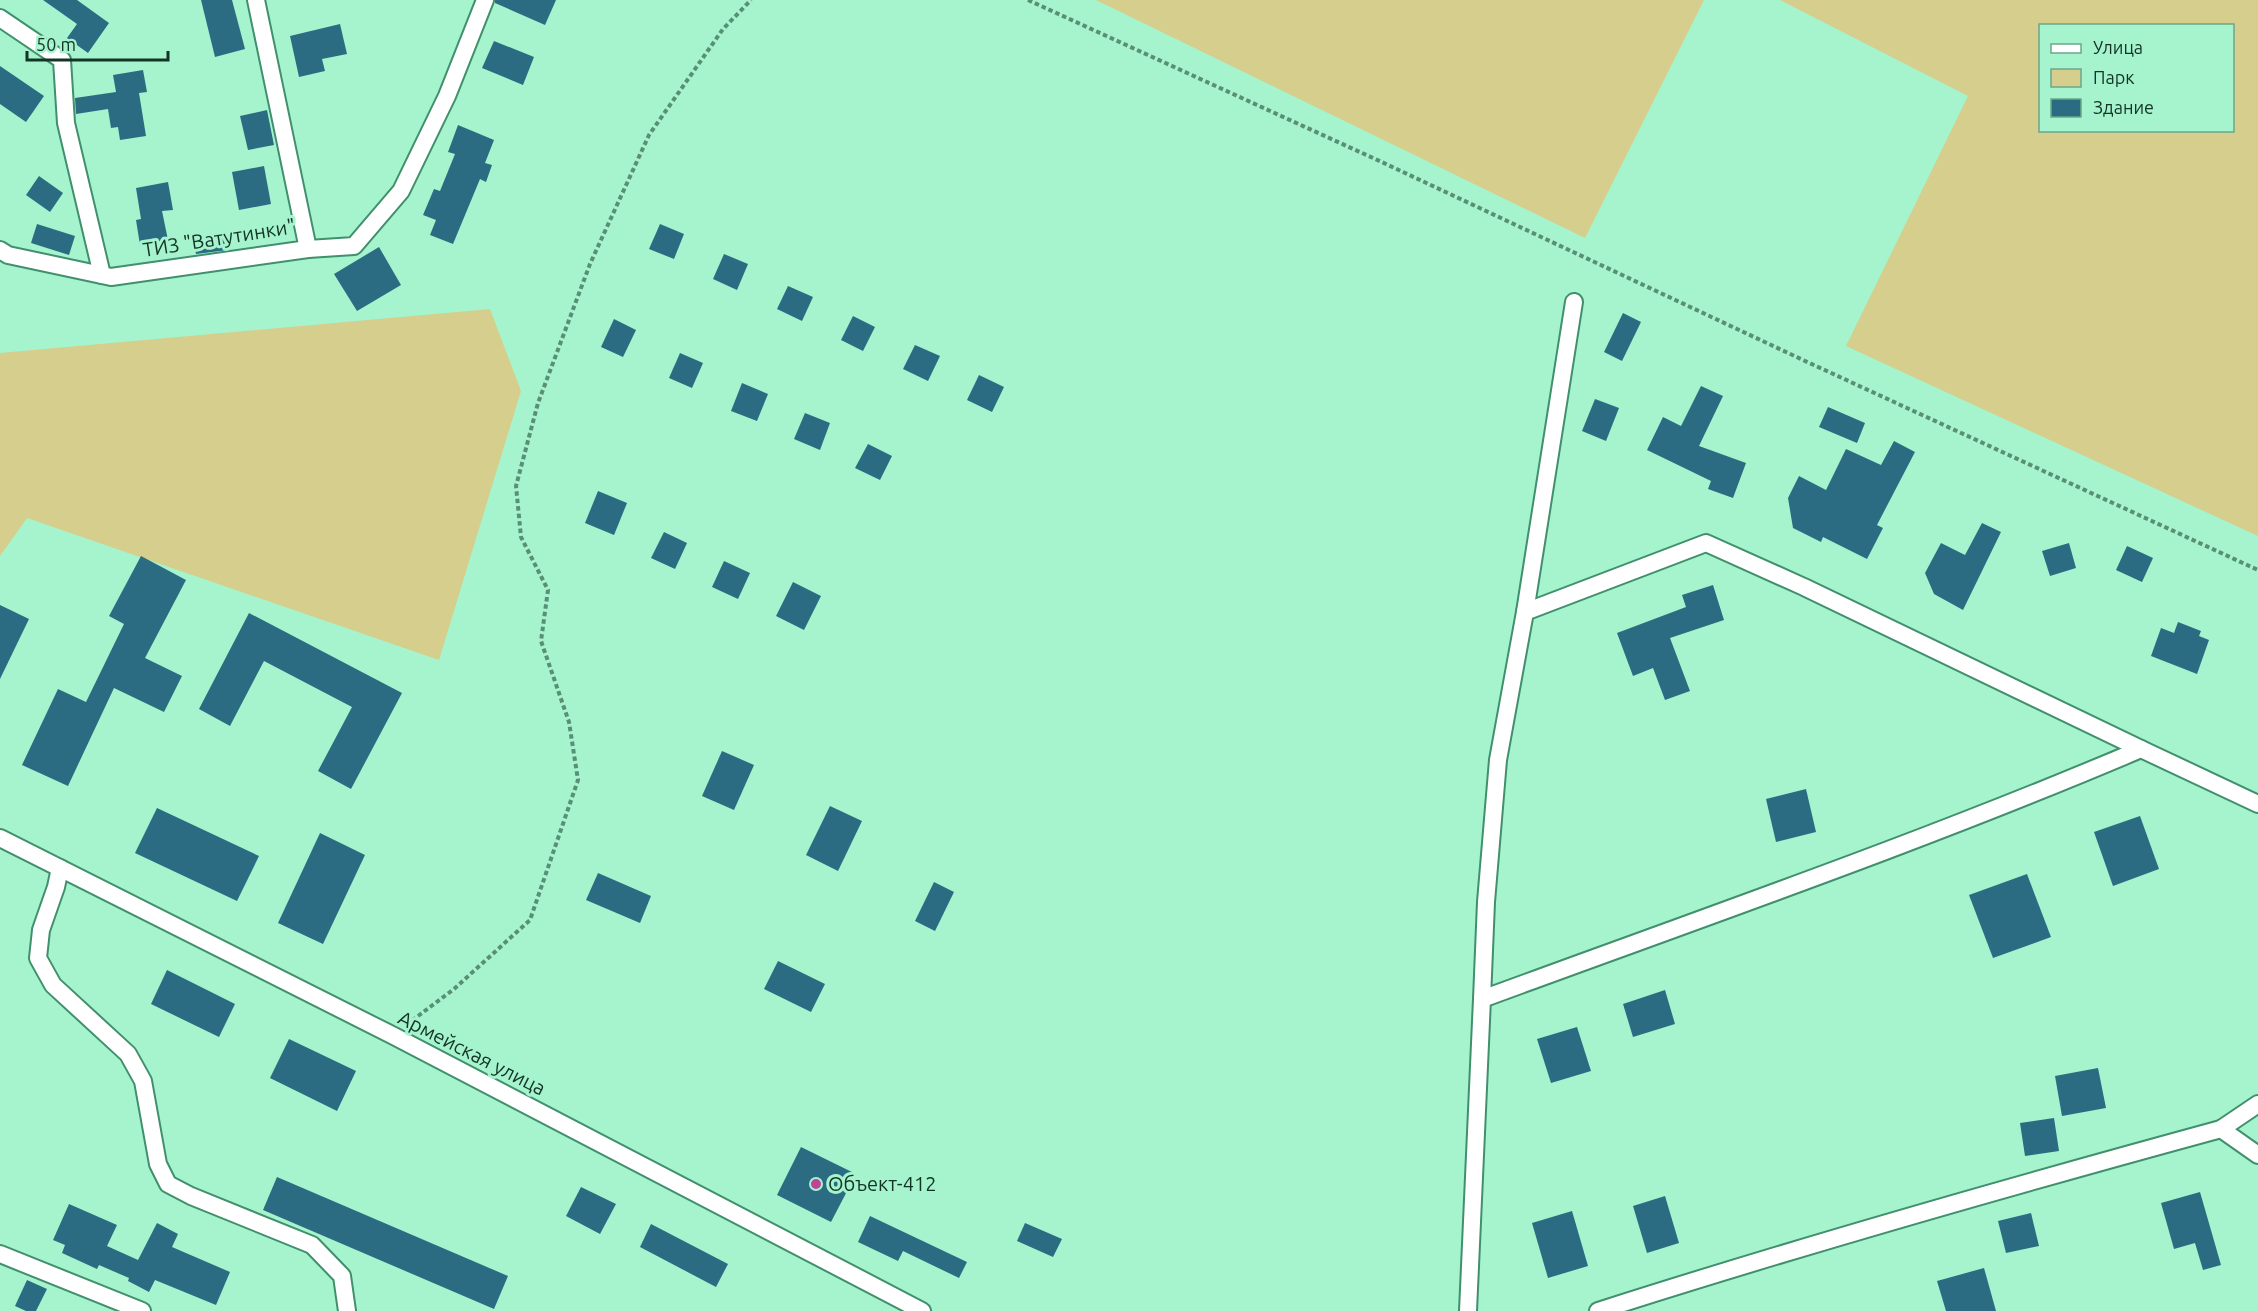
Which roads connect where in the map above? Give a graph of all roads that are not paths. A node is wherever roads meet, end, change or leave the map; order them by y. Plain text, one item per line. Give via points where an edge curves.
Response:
1 (255, 0) edge
2 (485, 0) edge
3 (0, 18) edge
4 (308, 249) junction
5 (0, 250) edge
6 (102, 275) junction
7 (1574, 302) dead end
8 (1525, 612) junction
9 (2141, 749) junction
10 (2258, 804) edge
11 (0, 838) edge
12 (60, 868) junction
13 (1482, 999) junction
14 (2258, 1104) edge
15 (2221, 1129) junction
16 (2258, 1155) edge
17 (0, 1254) edge
18 (142, 1311) edge
19 (347, 1311) edge
20 (922, 1311) edge
21 (1468, 1311) edge
22 (1598, 1311) edge

1 - 4 street, ТИЗ "Ватутинки"
2 - 4 street via 447,96 401,191 354,246
3 - 6 street via 62,60 66,123
4 - 6 street, ТИЗ "Ватутинки" via 111,277
5 - 6 street, ТИЗ "Ватутинки"
7 - 8 street
8 - 9 street via 1706,543
8 - 13 street via 1498,760
9 - 10 street
9 - 13 street via 1915,840
11 - 12 street, Армейская улица
12 - 19 street via 41,930 38,958 53,985 129,1054 142,1081 158,1164 168,1184 312,1245 342,1276
12 - 20 street, Армейская улица via 392,1035
13 - 21 street
14 - 15 street
15 - 16 street
15 - 22 street via 2031,1181
17 - 18 street

